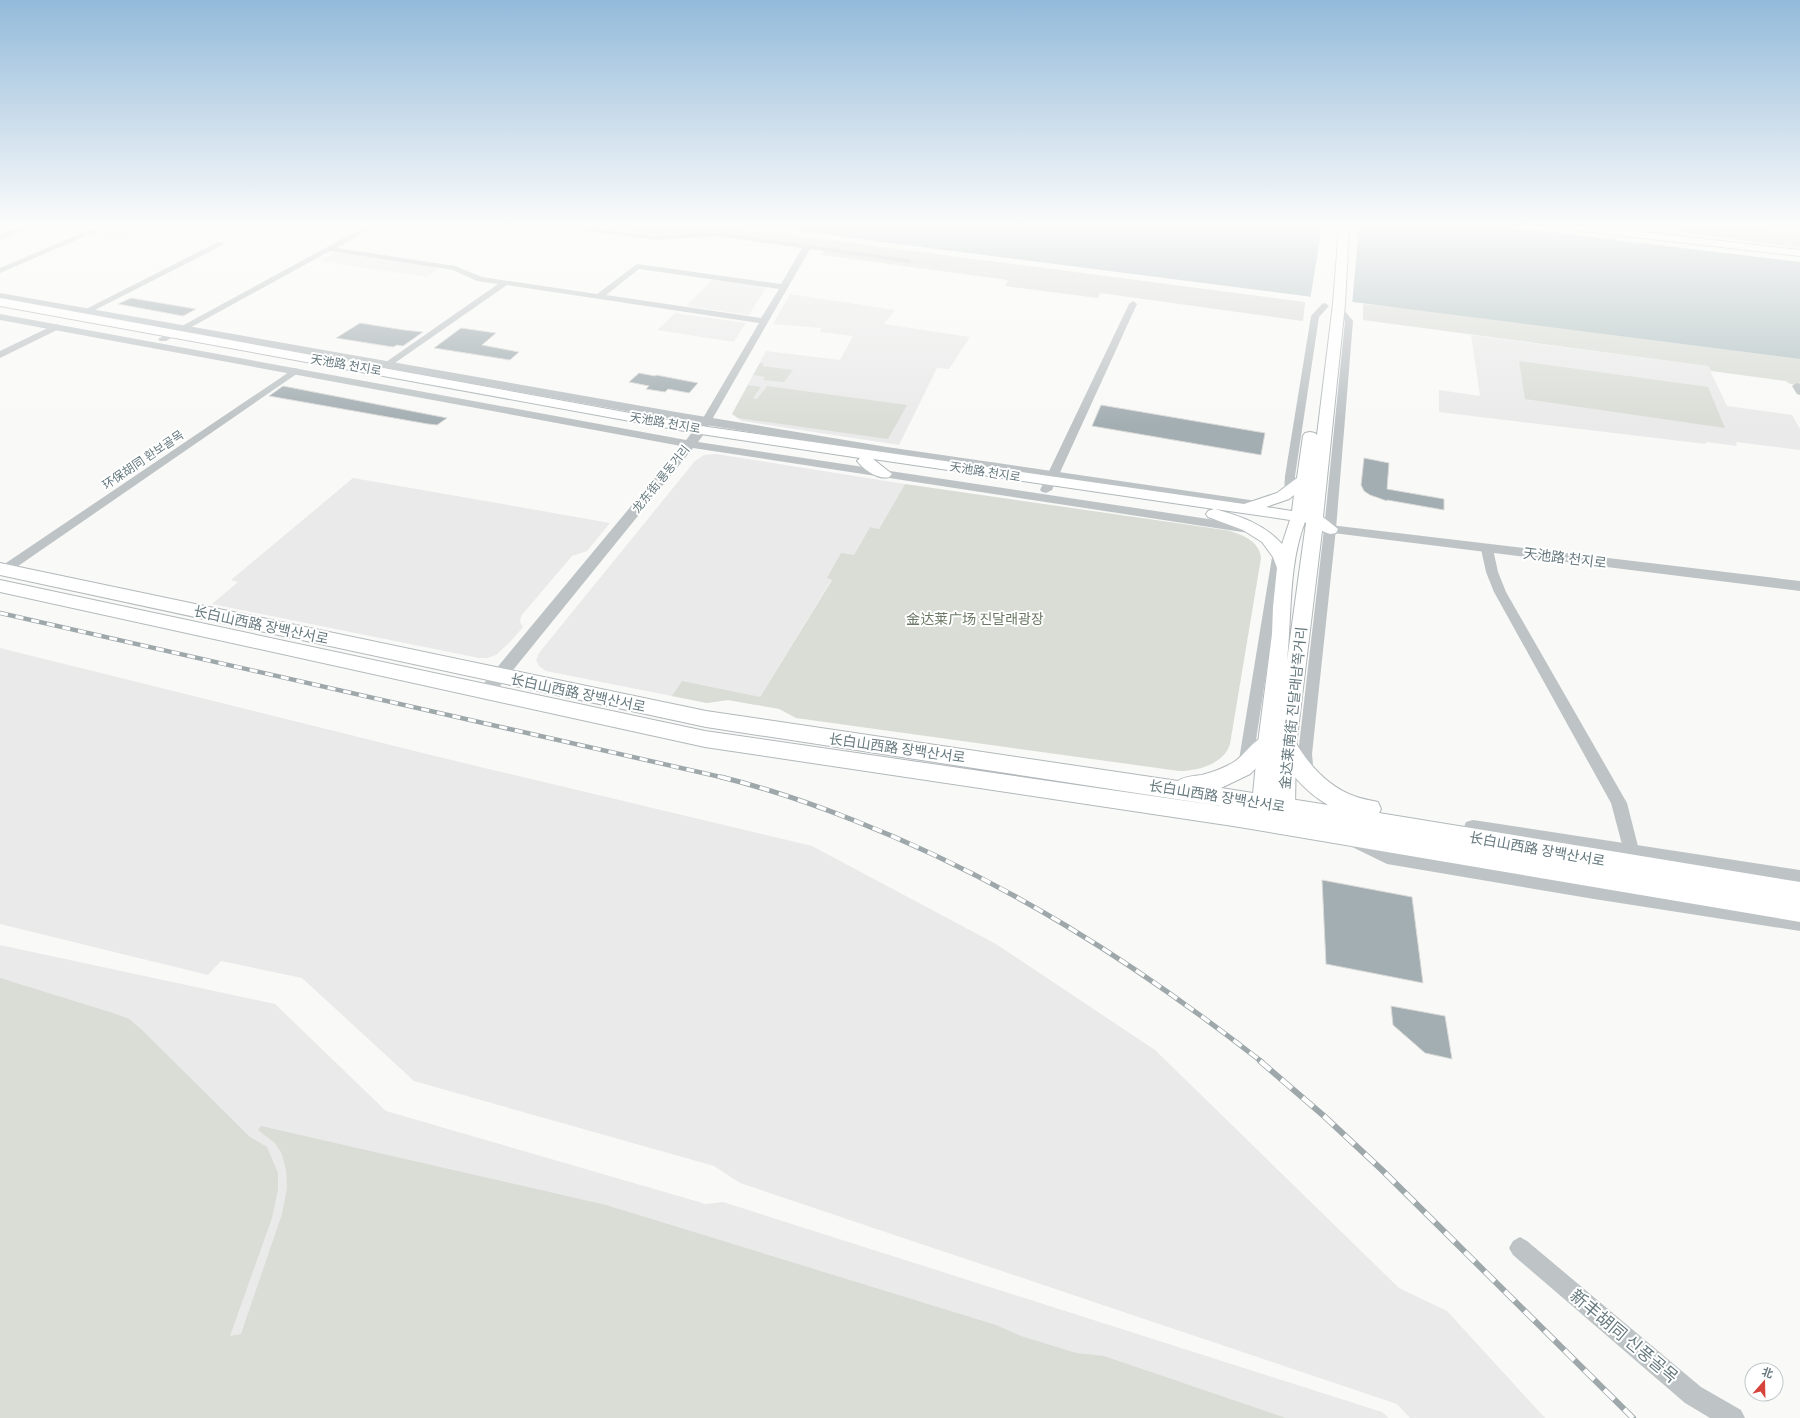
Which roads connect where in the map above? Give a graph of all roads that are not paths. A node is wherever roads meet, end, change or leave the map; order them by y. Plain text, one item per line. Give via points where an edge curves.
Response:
1 (122, 293) edge
2 (248, 293) edge
3 (490, 293) edge
4 (573, 293) edge
5 (603, 293) edge
6 (780, 293) edge
7 (1333, 293) edge
8 (0, 296) edge
9 (598, 297) junction
10 (0, 302) edge
11 (1331, 303) junction
12 (1133, 304) dead end
13 (0, 309) edge
14 (86, 311) junction
15 (0, 317) edge
16 (764, 322) junction
17 (56, 327) junction
18 (173, 334) junction
19 (0, 355) edge
20 (383, 368) junction
21 (295, 371) junction
22 (698, 433) junction
23 (865, 462) junction
24 (884, 474) junction
25 (1306, 479) junction
26 (1050, 482) junction
27 (1290, 492) junction
28 (1250, 507) junction
29 (1207, 512) junction
30 (1311, 524) junction
31 (1255, 530) junction
32 (1488, 549) junction
33 (1283, 560) junction
34 (1, 575) edge
35 (1800, 586) edge
36 (493, 684) junction
37 (1277, 744) junction
38 (1245, 766) junction
39 (1307, 775) junction
40 (1169, 798) junction
41 (1273, 811) junction
42 (1473, 827) junction
43 (1350, 837) junction
44 (1503, 844) junction
45 (1633, 858) junction
46 (1800, 878) edge
47 (1800, 893) edge
48 (1800, 911) edge
49 (1800, 922) edge
50 (1520, 1248) dead end
51 (1732, 1418) edge

1 - 14 street
2 - 18 street
3 - 20 street
4 - 9 street
5 - 9 street
6 - 16 street, 龙东街 룡동거리
7 - 11 main road
8 - 14 street, 天池路 천지로
9 - 16 street
10 - 18 main road, 天池路 천지로
11 - 25 main road, 金达莱南街 진달래남쪽거리
11 - 27 street via 1315,316 1290,476
11 - 30 main road, 金达莱南街 진달래남쪽거리
12 - 26 street
13 - 18 main road, 天池路 천지로
14 - 18 street, 天池路 천지로
15 - 17 street, 天池路 천지로
16 - 22 street, 龙东街 룡동거리
17 - 19 street
17 - 21 street, 天池路 천지로
18 - 20 main road, 天池路 천지로
18 - 22 main road, 天池路 천지로
20 - 22 main road, 天池路 천지로
21 - 22 street, 天池路 천지로
21 - 34 street, 环保胡同 환보골목
22 - 23 main road, 天池路 천지로
22 - 24 street, 天池路 천지로
22 - 26 main road, 天池路 천지로 via 885,456
22 - 36 street, 龙东街 룡동거리
23 - 24 main road
23 - 26 main road, 天池路 천지로
24 - 31 street, 天池路 천지로
25 - 27 main road
25 - 30 main road, 金达莱南街 진달래남쪽거리
26 - 28 main road, 天池路 천지로
26 - 29 main road, 天池路 천지로
27 - 28 main road
28 - 30 main road, 天池路 천지로
29 - 30 main road, 天池路 천지로
29 - 31 main road via 1232,519
30 - 32 street, 天池路 천지로
30 - 33 main road, 金达莱南街 진달래남쪽거리
30 - 37 main road, 金达莱南街 진달래남쪽거리
30 - 39 street, 金达莱南街 진달래남쪽거리 via 1305,754
31 - 33 main road via 1265,536
32 - 35 street, 天池路 천지로
32 - 45 street via 1492,572 1500,592 1619,803
33 - 37 main road, 金达莱南街 진달래남쪽거리
33 - 38 street, 金达莱南街 진달래남쪽거리
34 - 36 main road, 长白山西路 장백산서로
36 - 40 main road, 长白山西路 장백산서로 via 735,744
37 - 38 main road
37 - 39 main road via 1291,755
37 - 41 main road, 金达莱南街 진달래남쪽거리
38 - 40 main road via 1216,781
39 - 42 main road via 1333,797 1349,805
40 - 41 main road, 长白山西路 장백산서로
41 - 43 main road, 长白山西路 장백산서로
41 - 44 main road, 长白山西路 장백산서로
42 - 44 main road
42 - 45 street, 长白山西路 장백산서로
43 - 48 main road, 长白山西路 장백산서로
43 - 49 street, 长白山西路 장백산서로 via 1387,856
44 - 45 main road, 长白山西路 장백산서로
45 - 46 street, 长白山西路 장백산서로
45 - 47 main road, 长白山西路 장백산서로
50 - 51 street, 新丰胡同 신풍골목 via 1693,1395

